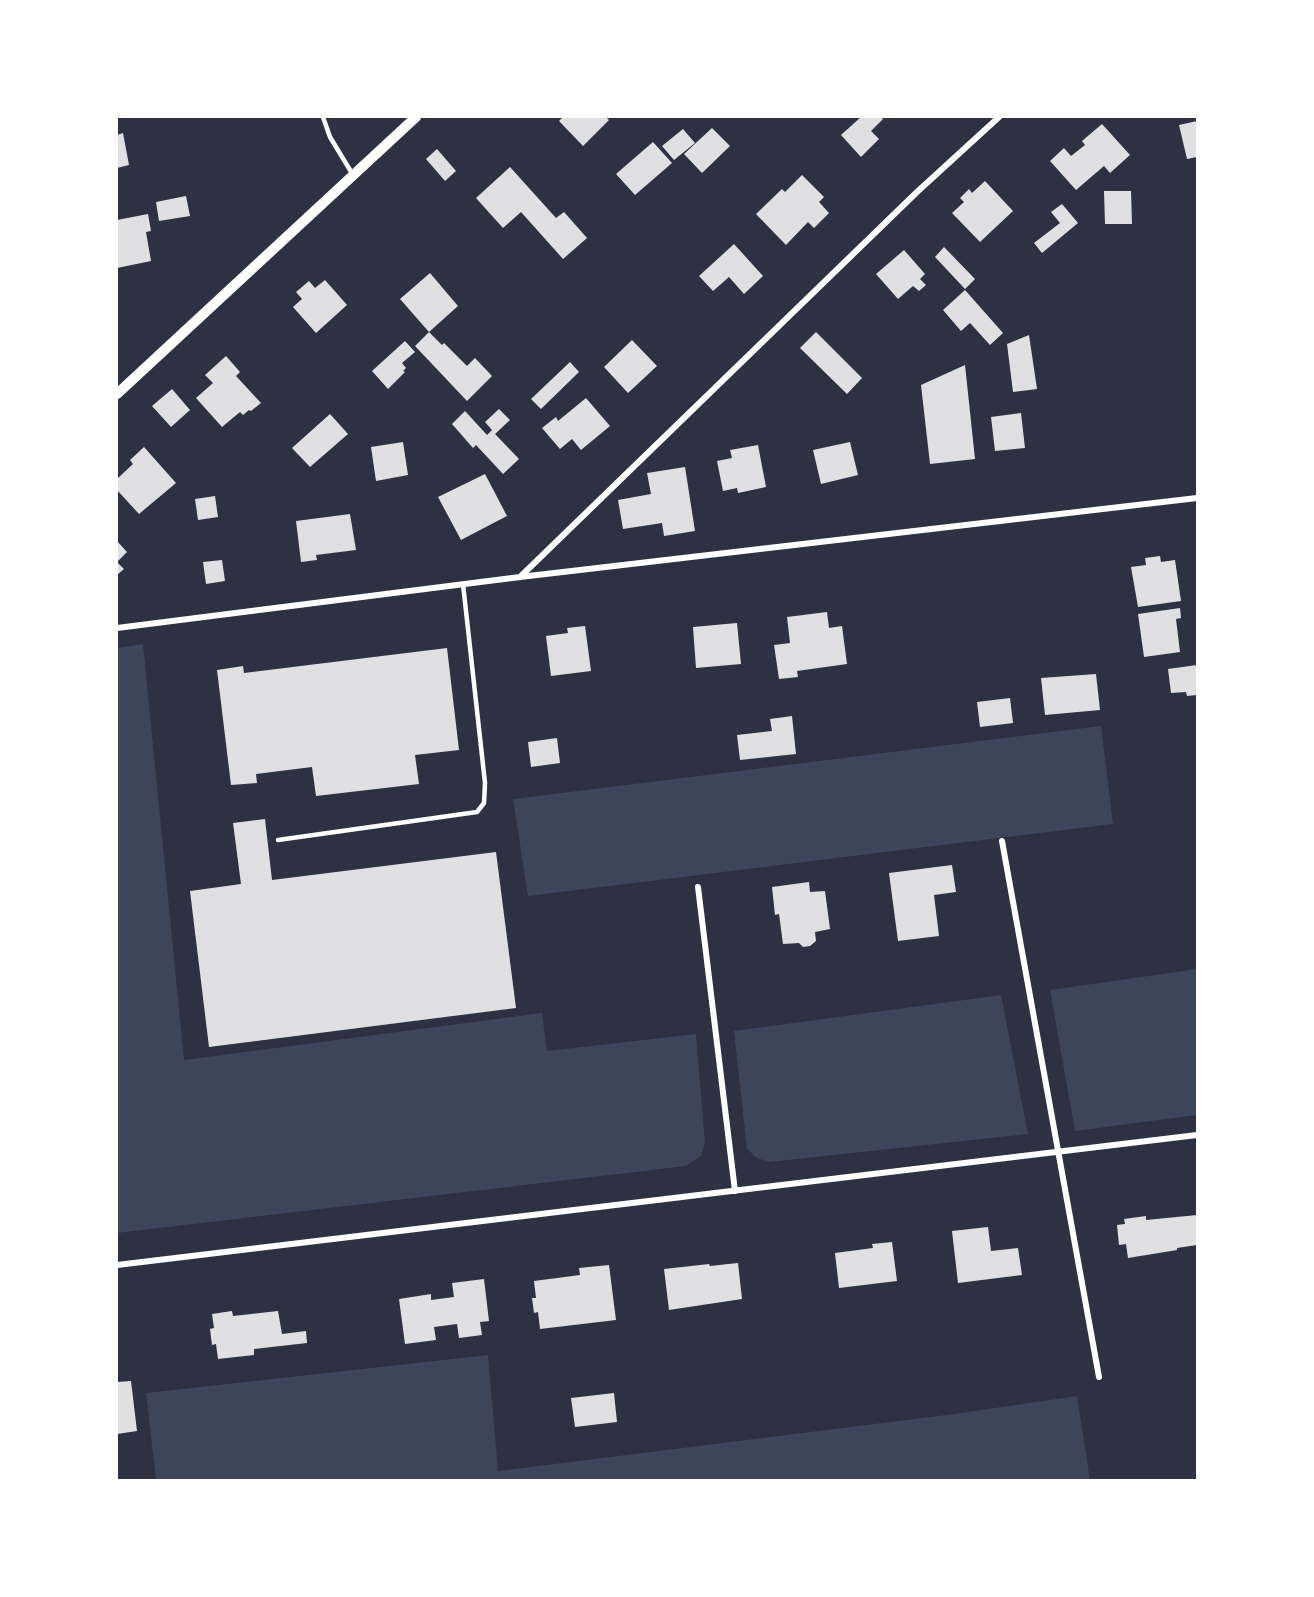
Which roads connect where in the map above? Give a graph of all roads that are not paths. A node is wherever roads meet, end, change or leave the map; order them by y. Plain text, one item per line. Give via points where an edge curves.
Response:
1 (323, 117) edge
2 (416, 117) edge
3 (999, 117) edge
4 (353, 175) junction
5 (117, 394) edge
6 (1197, 498) edge
7 (520, 577) junction
8 (463, 584) junction
9 (117, 628) edge
10 (278, 840) dead end
11 (1002, 842) dead end
12 (698, 887) dead end
13 (1197, 1135) edge
14 (1059, 1152) junction
15 (735, 1191) junction
16 (117, 1265) edge
17 (1099, 1377) dead end

1 - 4 lane
2 - 4 street
3 - 7 street
4 - 5 street
6 - 7 street
7 - 8 street
8 - 9 street
8 - 10 lane via 484,803 477,812
11 - 14 street
12 - 15 street
13 - 14 street
14 - 15 street
14 - 17 street
15 - 16 street

